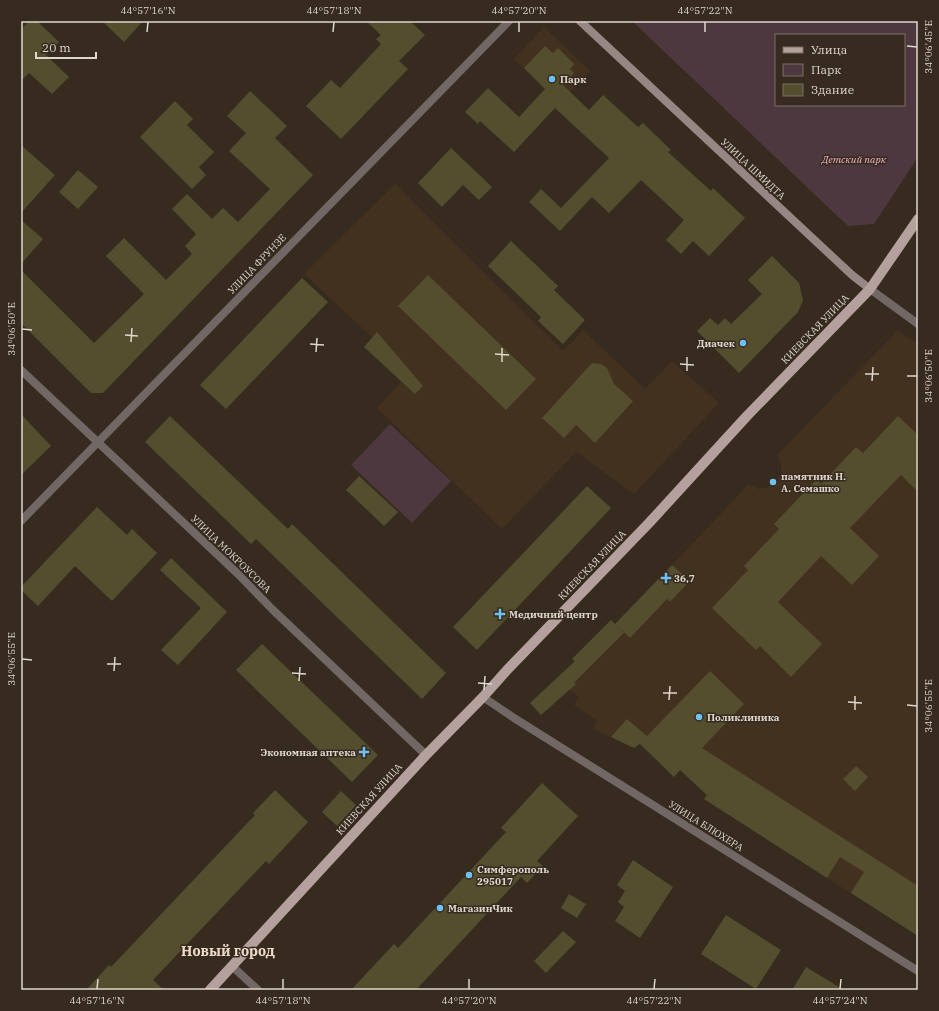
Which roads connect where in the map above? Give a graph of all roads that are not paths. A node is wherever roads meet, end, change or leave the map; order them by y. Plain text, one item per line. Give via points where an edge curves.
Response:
1 (508, 21) edge
2 (580, 21) edge
3 (918, 219) edge
4 (870, 289) junction
5 (918, 324) edge
6 (21, 370) edge
7 (98, 443) junction
8 (21, 521) edge
9 (484, 697) junction
10 (426, 754) junction
11 (232, 966) junction
12 (918, 971) edge
13 (210, 990) edge
14 (258, 990) edge

1 - 7 street, УЛИЦА ФРУНЗЕ
2 - 4 main road, УЛИЦА ШМИДТА
3 - 4 main road, КИЕВСКАЯ УЛИЦА
4 - 5 street, УЛИЦА ШМИДТА
4 - 9 main road, КИЕВСКАЯ УЛИЦА via 746,417
6 - 7 street, УЛИЦА МОКРОУСОВА
7 - 8 street, УЛИЦА ФРУНЗЕ
7 - 10 street, УЛИЦА МОКРОУСОВА
9 - 10 main road, КИЕВСКАЯ УЛИЦА
9 - 12 street, УЛИЦА БЛЮХЕРА
10 - 11 main road, КИЕВСКАЯ УЛИЦА
11 - 13 main road, КИЕВСКАЯ УЛИЦА
11 - 14 street

